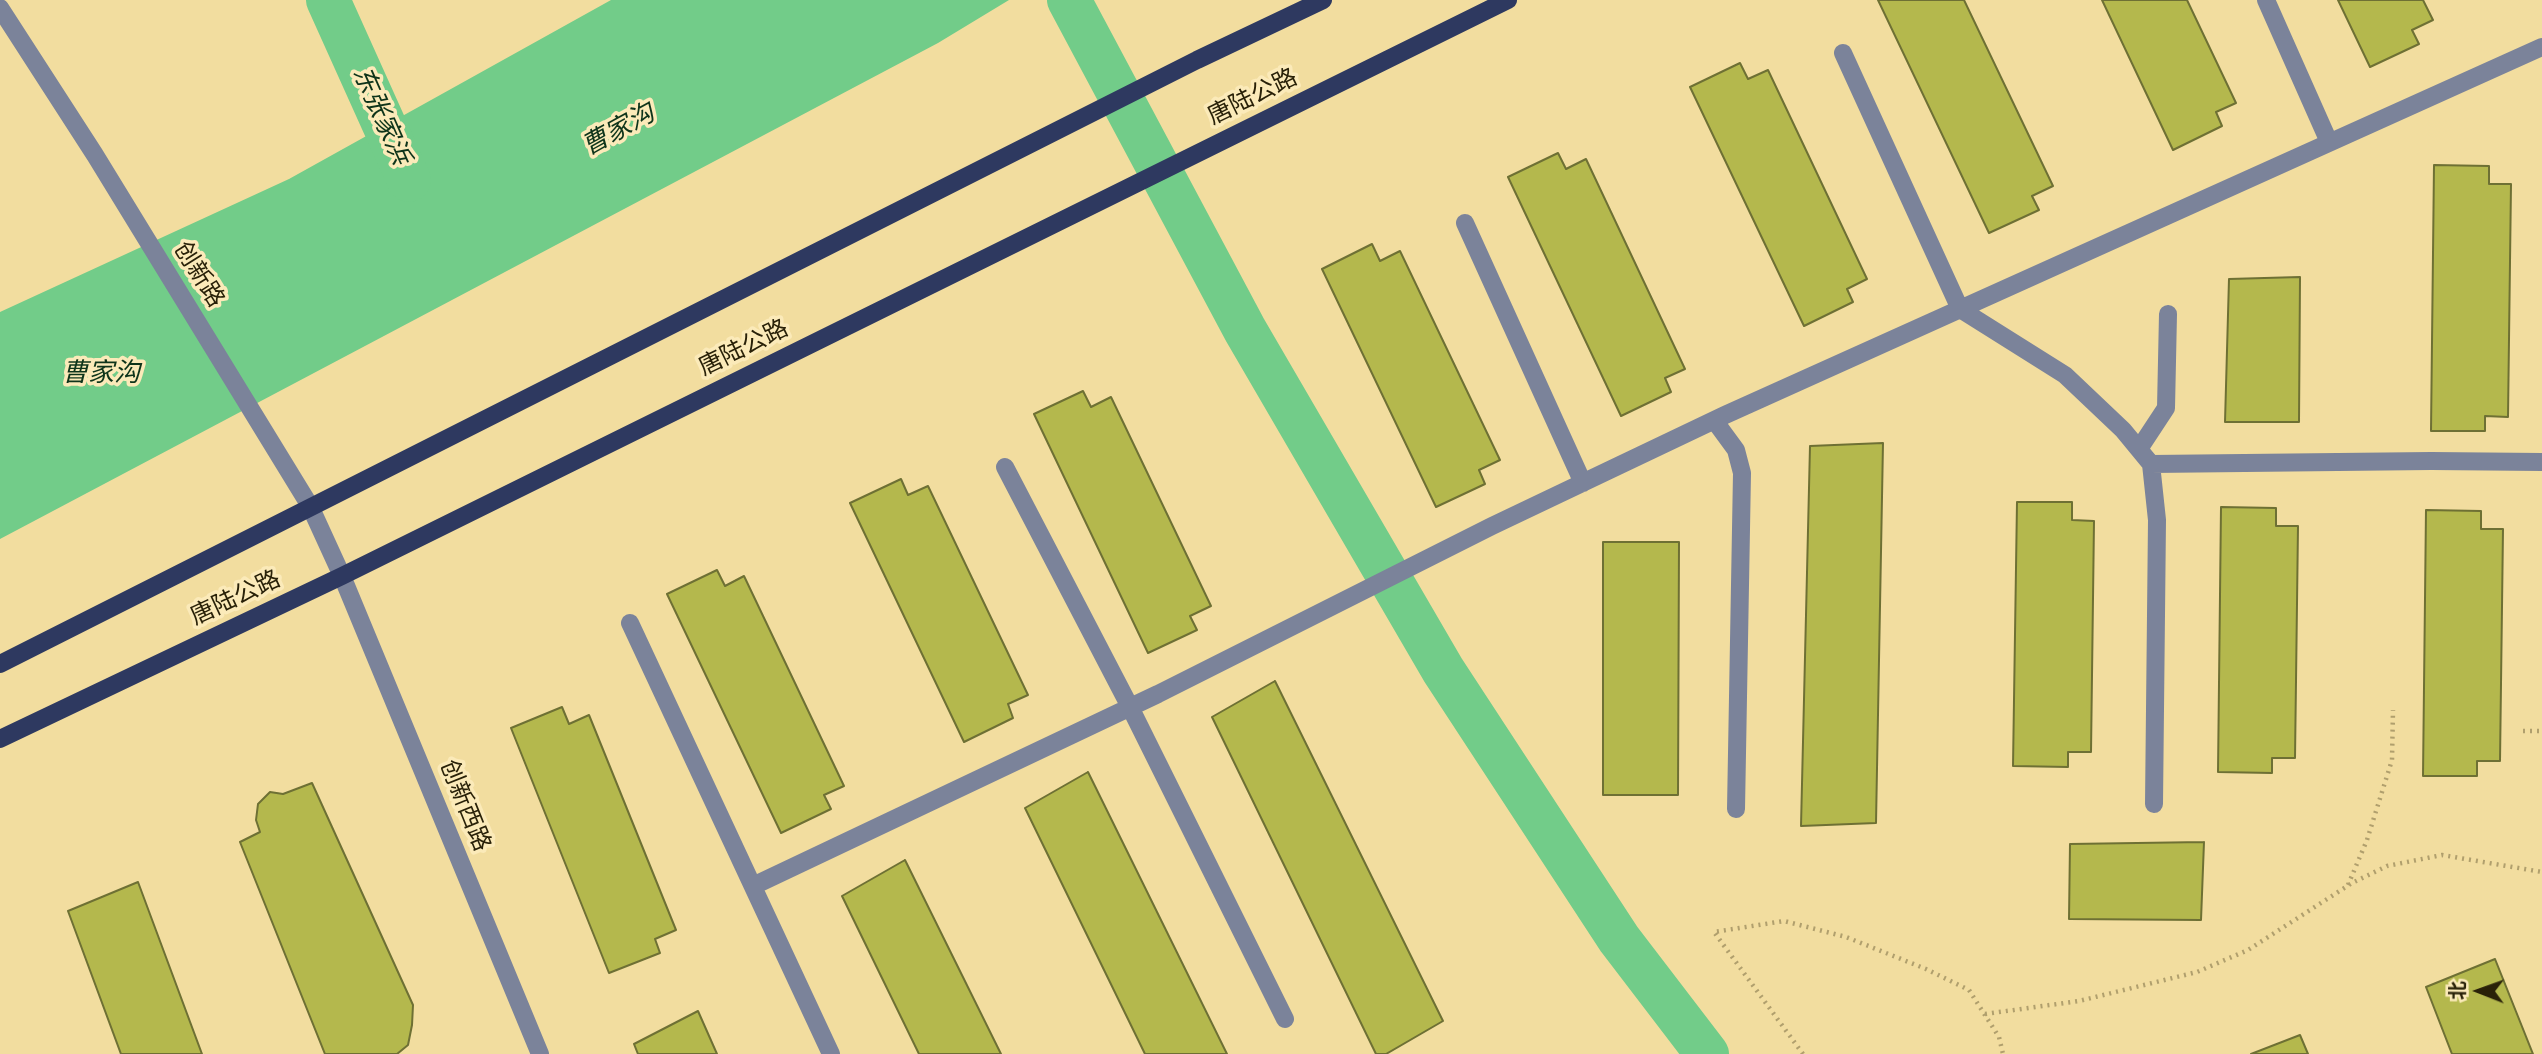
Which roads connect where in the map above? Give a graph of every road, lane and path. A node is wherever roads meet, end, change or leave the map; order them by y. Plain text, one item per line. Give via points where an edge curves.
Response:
1 (1323, 0) edge
2 (1508, 0) edge
3 (2266, 0) edge
4 (0, 8) edge
5 (2542, 47) edge
6 (1843, 53) dead end
7 (2329, 142) junction
8 (1465, 223) dead end
9 (1960, 309) junction
10 (2168, 314) dead end
11 (1714, 420) junction
12 (2139, 449) junction
13 (2542, 463) edge
14 (2151, 464) junction
15 (1006, 467) dead end
16 (1583, 483) junction
17 (310, 506) junction
18 (342, 576) junction
19 (630, 623) dead end
20 (0, 664) edge
21 (1130, 707) junction
22 (2393, 710) dead end
23 (2523, 731) dead end
24 (2542, 731) edge
25 (0, 739) edge
26 (2154, 804) dead end
27 (1736, 810) dead end
28 (2542, 872) edge
29 (752, 886) junction
30 (2348, 886) junction
31 (1984, 1014) junction
32 (1285, 1019) dead end
33 (540, 1054) edge
34 (831, 1054) edge
35 (1803, 1054) edge
36 (2003, 1054) edge

1 - 17 main road, 唐陆公路
2 - 18 main road, 唐陆公路
3 - 7 street
4 - 17 street, 创新路
5 - 7 street
6 - 9 street
7 - 9 street
8 - 16 street
9 - 11 street
9 - 12 street via 2066,375
10 - 12 street via 2166,408
11 - 16 street
11 - 27 street via 1736,450 1742,473
12 - 14 street
13 - 14 street
14 - 26 street via 2157,520
15 - 21 street
16 - 21 street
17 - 18 street, 创新路
17 - 20 main road, 唐陆公路
18 - 25 main road, 唐陆公路
18 - 33 street, 创新西路
19 - 29 street
21 - 29 street
21 - 32 street
22 - 30 path via 2392,760
23 - 24 path
28 - 30 path via 2442,855 2387,866
29 - 34 street
30 - 31 path via 2248,950 2197,972 2079,1001
31 - 35 path via 1969,990 1846,937 1784,921 1714,932
31 - 36 path via 1999,1037

